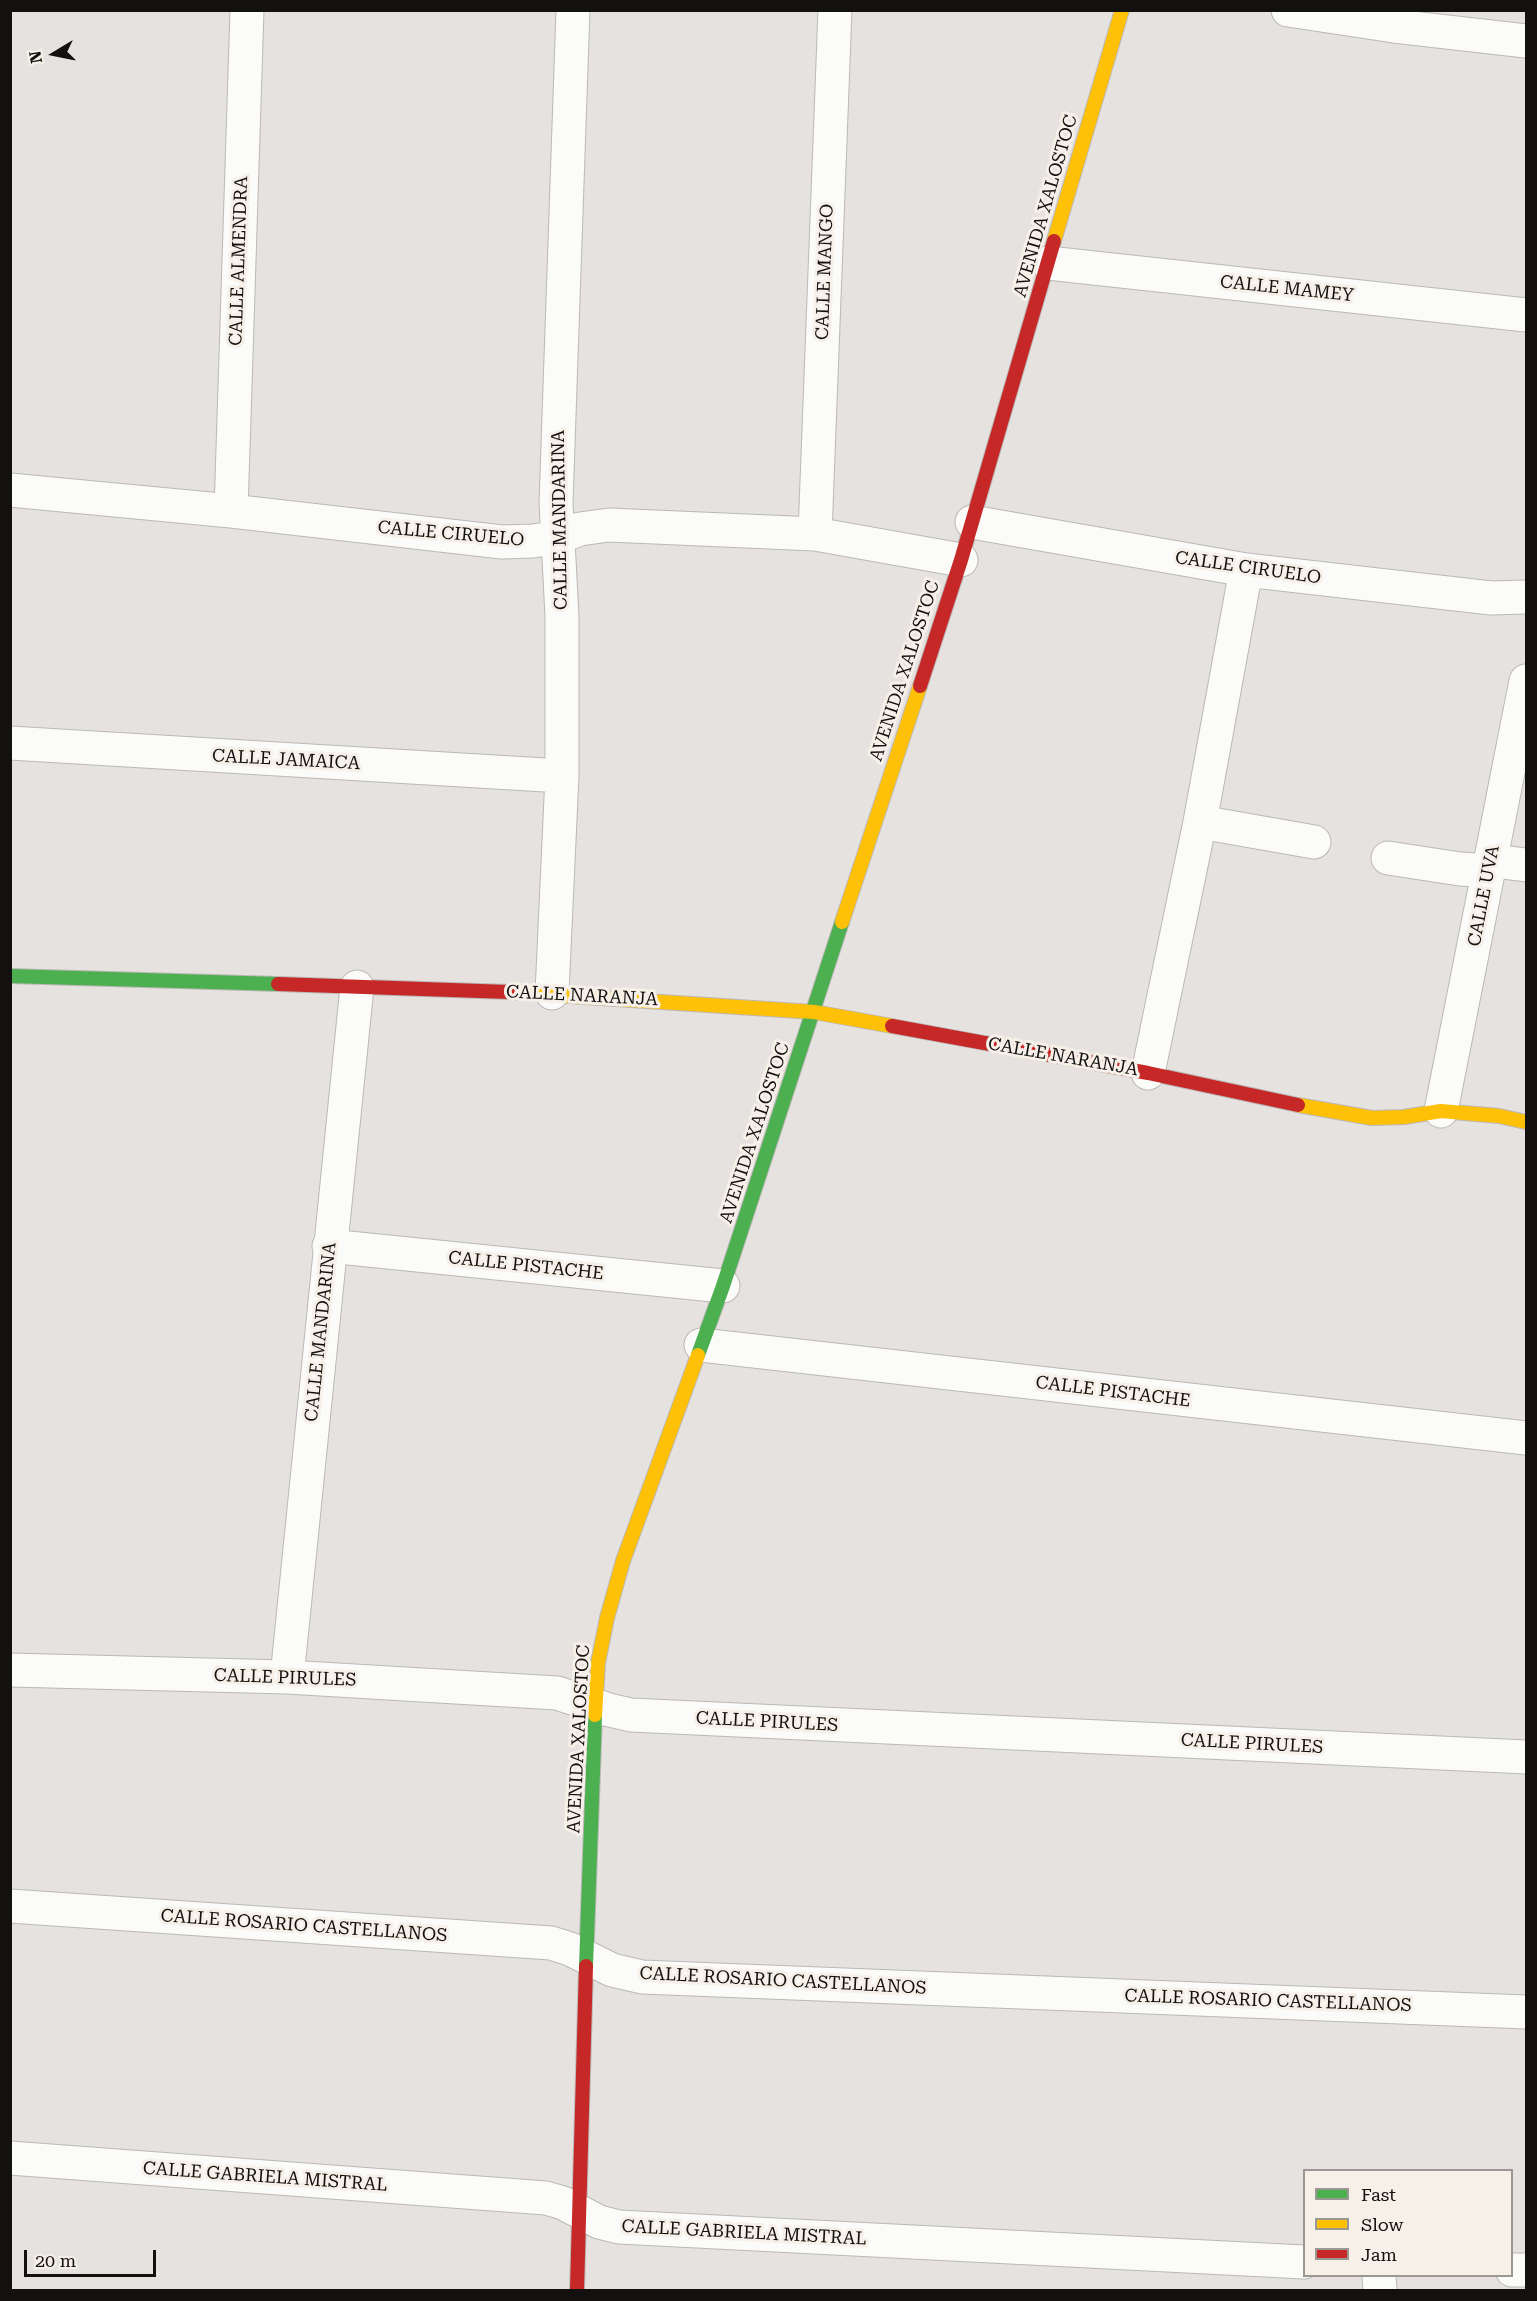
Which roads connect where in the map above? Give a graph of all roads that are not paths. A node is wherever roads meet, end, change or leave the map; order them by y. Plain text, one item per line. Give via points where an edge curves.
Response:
1 (247, 10) edge
2 (573, 10) edge
3 (835, 10) edge
4 (1122, 10) edge
5 (1288, 10) edge
6 (1527, 41) edge
7 (1048, 263) junction
8 (1527, 315) edge
9 (10, 489) edge
10 (231, 511) junction
11 (972, 522) junction
12 (815, 534) junction
13 (559, 537) junction
14 (961, 560) junction
15 (1246, 570) junction
16 (1527, 597) edge
17 (1527, 681) edge
18 (10, 743) edge
19 (562, 776) junction
20 (1200, 822) junction
21 (1314, 842) dead end
22 (1389, 858) dead end
23 (1527, 865) edge
24 (1490, 867) junction
25 (10, 976) edge
26 (357, 987) junction
27 (552, 993) junction
28 (814, 1012) junction
29 (1148, 1073) junction
30 (1441, 1111) junction
31 (1527, 1122) edge
32 (329, 1246) junction
33 (723, 1286) junction
34 (700, 1345) junction
35 (1527, 1438) edge
36 (10, 1670) edge
37 (287, 1677) junction
38 (595, 1704) junction
39 (1527, 1757) edge
40 (10, 1906) edge
41 (587, 1959) junction
42 (1527, 2012) edge
43 (10, 2157) edge
44 (578, 2212) junction
45 (1303, 2262) edge
46 (577, 2290) edge

1 - 10 street, CALLE ALMENDRA
2 - 13 street, CALLE MANDARINA via 557,491
3 - 12 street, CALLE MANGO
4 - 7 street, AVENIDA XALOSTOC
5 - 6 street
7 - 8 street, CALLE MAMEY
7 - 11 street, AVENIDA XALOSTOC
9 - 10 street, CALLE CIRUELO
10 - 13 street, CALLE CIRUELO via 502,542
11 - 14 street, AVENIDA XALOSTOC
11 - 15 street, CALLE CIRUELO
12 - 13 street, CALLE CIRUELO via 609,525
12 - 14 street, CALLE CIRUELO
13 - 19 street, CALLE MANDARINA
14 - 28 street, AVENIDA XALOSTOC
15 - 16 street, CALLE CIRUELO via 1491,598
15 - 20 street, CALLE NARANJA
17 - 24 street, CALLE UVA
18 - 19 street, CALLE JAMAICA
19 - 27 street, CALLE MANDARINA
20 - 21 street
20 - 29 street, CALLE NARANJA
22 - 24 street via 1460,869
23 - 24 street via 1502,862
24 - 30 street, CALLE UVA
25 - 26 street, CALLE NARANJA
26 - 27 street, CALLE NARANJA
26 - 32 street, CALLE MANDARINA
27 - 28 street, CALLE NARANJA
28 - 29 street, CALLE NARANJA
28 - 33 street, AVENIDA XALOSTOC
29 - 30 street, CALLE NARANJA via 1372,1118
30 - 31 street, CALLE NARANJA
32 - 33 street, CALLE PISTACHE
32 - 37 street, CALLE MANDARINA
33 - 34 street, AVENIDA XALOSTOC
34 - 35 street, CALLE PISTACHE
34 - 38 street, AVENIDA XALOSTOC via 623,1561 598,1663
36 - 37 street, CALLE PIRULES
37 - 38 street, CALLE PIRULES via 557,1694
38 - 39 street, CALLE PIRULES via 630,1715
38 - 41 street, AVENIDA XALOSTOC
40 - 41 street, CALLE ROSARIO CASTELLANOS via 551,1943
41 - 42 street, CALLE ROSARIO CASTELLANOS via 642,1977
41 - 44 street, AVENIDA XALOSTOC
43 - 44 street, CALLE GABRIELA MISTRAL via 546,2199
44 - 45 street, CALLE GABRIELA MISTRAL via 619,2227
44 - 46 street, AVENIDA XALOSTOC

